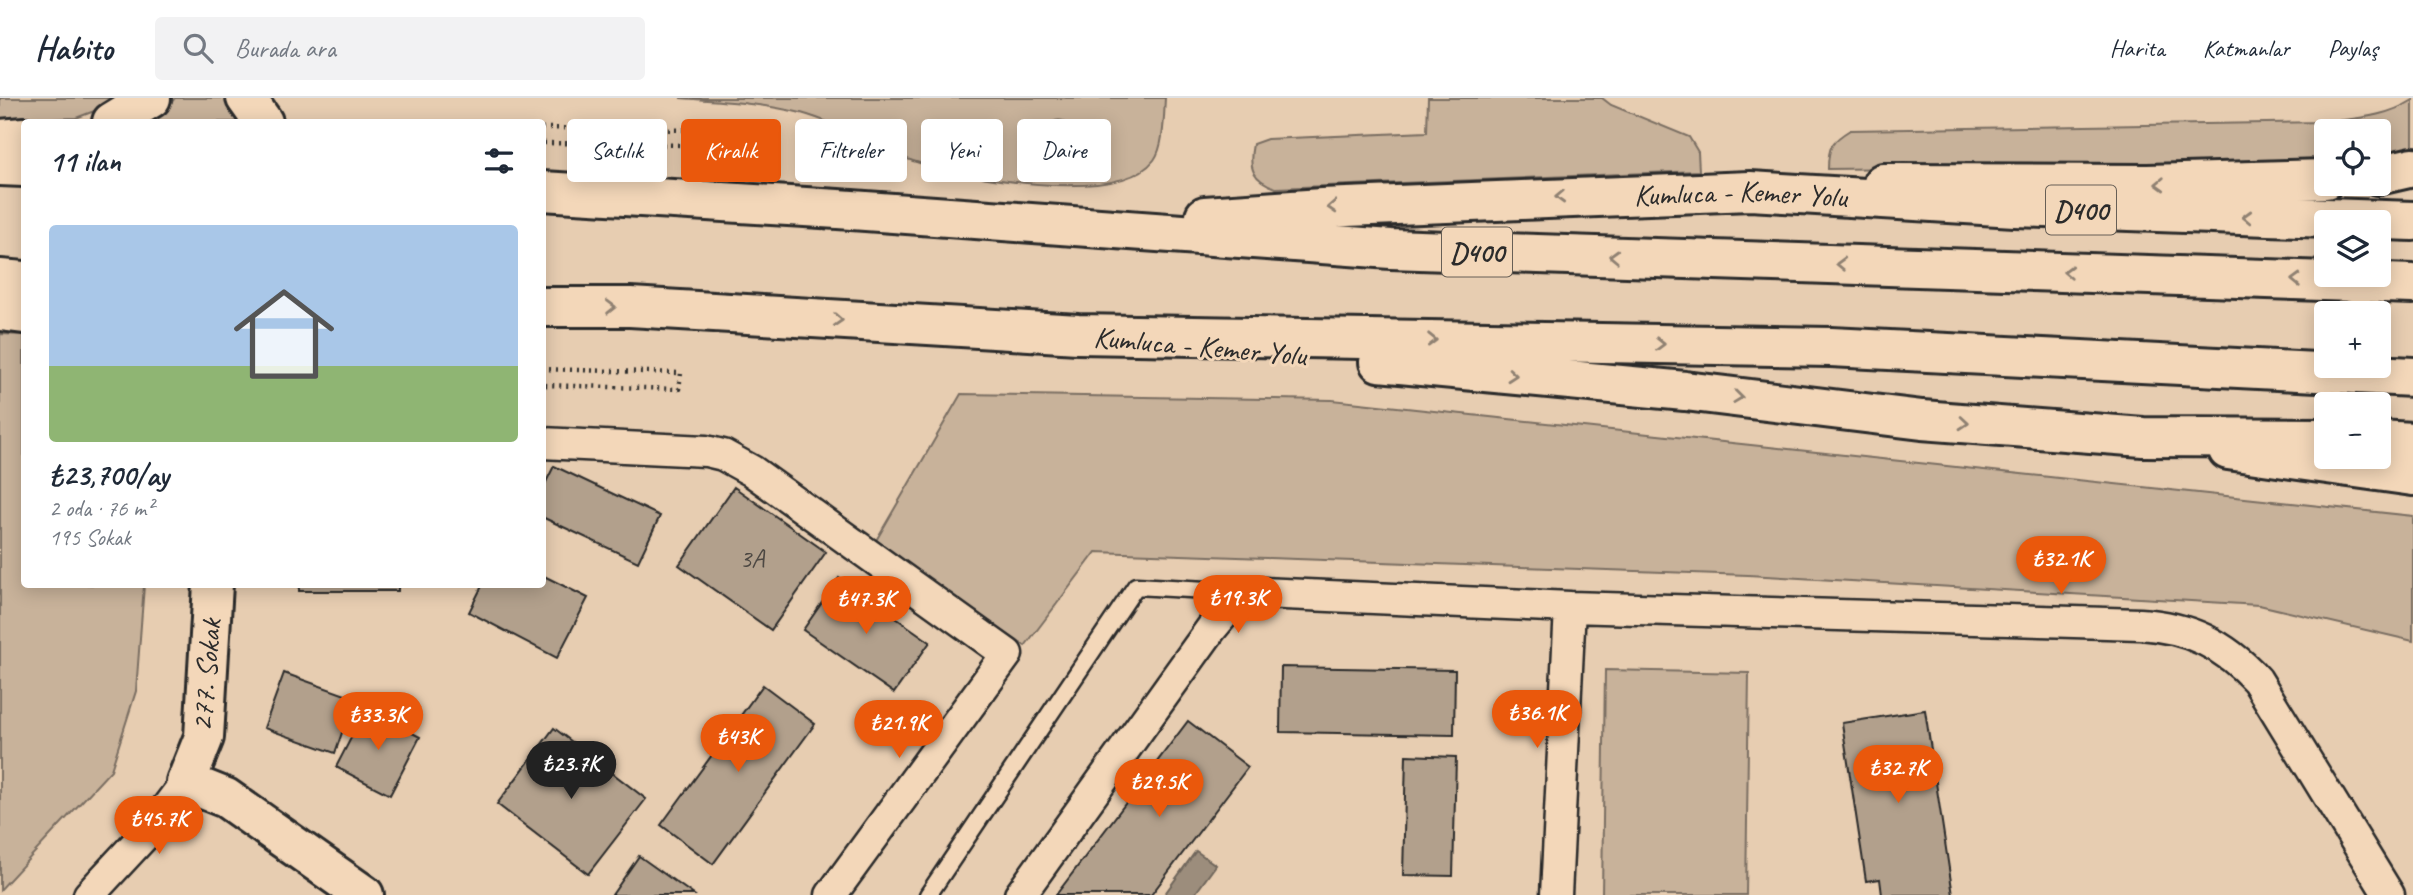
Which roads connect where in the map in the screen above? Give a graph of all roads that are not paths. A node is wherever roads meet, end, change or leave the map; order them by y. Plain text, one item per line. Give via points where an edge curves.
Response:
1 (150, 98) edge
2 (246, 98) edge
3 (117, 119) edge
4 (261, 119) edge
5 (21, 137) edge
6 (0, 139) edge
7 (0, 166) edge
8 (21, 167) edge
9 (2413, 167) edge
10 (2391, 172) edge
11 (2314, 179) edge
12 (546, 191) edge
13 (1750, 191) junction
14 (2413, 222) edge
15 (1067, 225) junction
16 (0, 279) edge
17 (21, 281) edge
18 (2413, 284) edge
19 (553, 310) edge
20 (0, 311) edge
21 (21, 314) edge
22 (1078, 334) junction
23 (2413, 377) edge
24 (2143, 437) junction
25 (2314, 438) edge
26 (2391, 441) edge
27 (2413, 442) edge
28 (546, 443) edge
29 (2413, 476) edge
30 (213, 588) edge
31 (1241, 592) junction
32 (1570, 607) junction
33 (186, 782) junction
34 (354, 892) edge
35 (89, 895) edge
36 (831, 895) edge
37 (928, 895) edge
38 (1020, 895) edge
39 (1556, 895) edge
40 (2389, 895) edge

1 - 3 main road
2 - 4 main road
5 - 6 main road
7 - 8 main road
9 - 10 main road
11 -> 13 main road via 2148,184 1832,182
12 - 15 main road, Kumluca - Kemer Yolu / D400
14 -> 13 main road, Kumluca - Kemer Yolu / D400 via 2015,207
13 -> 15 main road, Kumluca - Kemer Yolu / D400 via 1322,208
18 -> 15 main road, Kumluca - Kemer Yolu / D400 via 1391,249
16 - 17 main road
19 -> 22 main road, Kumluca - Kemer Yolu via 629,307
20 - 21 main road
22 -> 23 main road, Kumluca - Kemer Yolu via 1831,347
22 -> 24 main road, Kumluca - Kemer Yolu
24 - 25 main road, Kumluca - Kemer Yolu
24 - 29 main road
26 - 27 main road
28 - 36 street via 689,449 731,458 1007,654
30 - 33 main road, 277. Sokak via 204,737
31 - 32 street
31 - 37 lane via 1136,586
31 - 38 street
32 - 39 street
32 - 40 street via 2140,624 2198,635 2240,662 2257,680
33 - 34 main road via 226,798
33 - 35 street, 277. Sokak via 153,826

